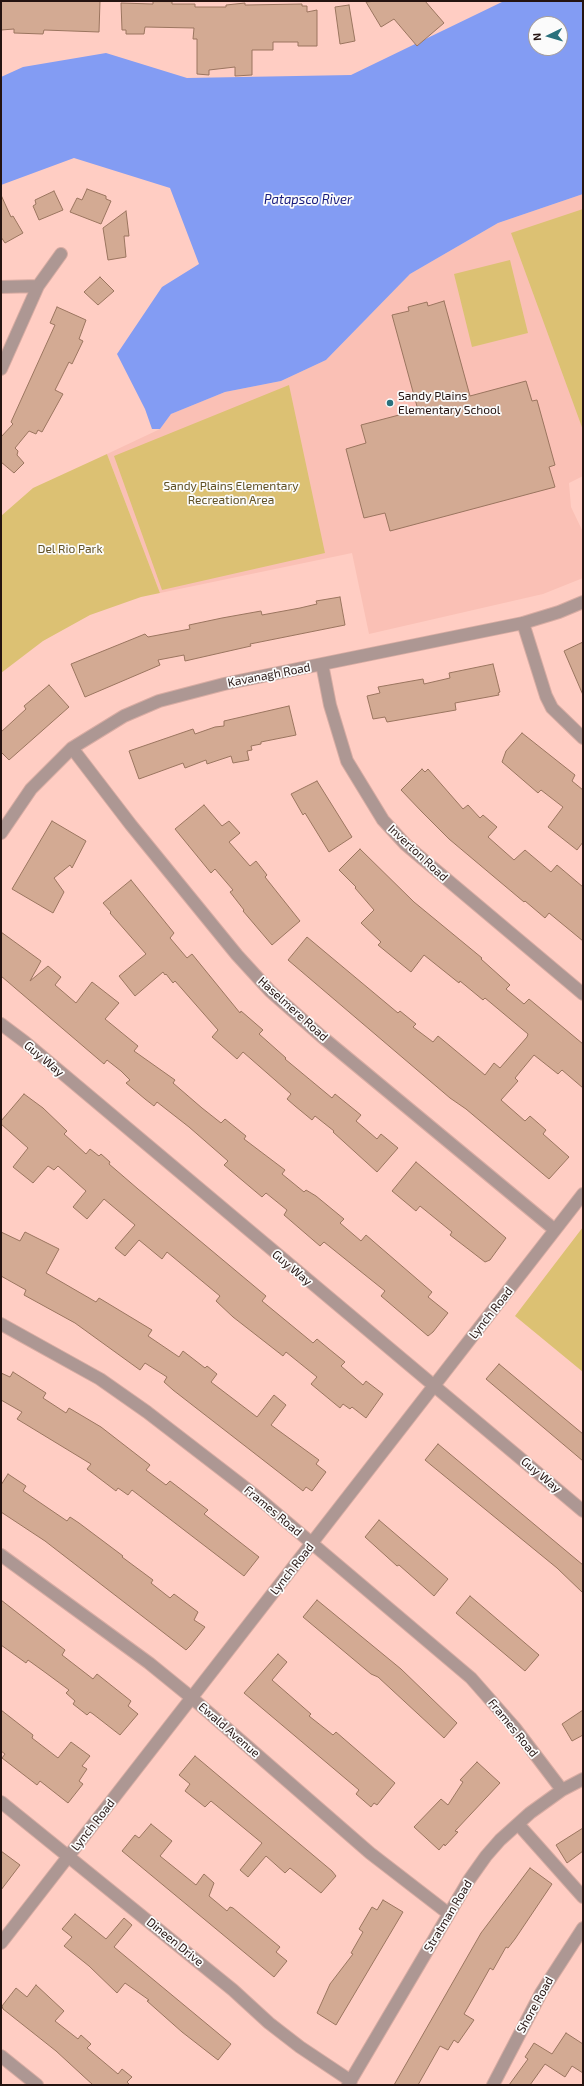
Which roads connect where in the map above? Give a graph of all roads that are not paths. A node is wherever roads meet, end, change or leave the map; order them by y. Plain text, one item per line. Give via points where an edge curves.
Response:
1 (61, 254) dead end
2 (38, 286) junction
3 (1, 287) edge
4 (1, 369) edge
5 (583, 602) edge
6 (523, 623) junction
7 (322, 664) junction
8 (583, 738) edge
9 (72, 748) junction
10 (1, 832) edge
11 (583, 994) edge
12 (1, 1024) edge
13 (583, 1194) edge
14 (556, 1230) junction
15 (1, 1324) edge
16 (434, 1386) junction
17 (583, 1511) edge
18 (312, 1543) junction
19 (1, 1555) edge
20 (192, 1698) junction
21 (583, 1779) edge
22 (562, 1790) junction
23 (1, 1802) edge
24 (518, 1824) junction
25 (69, 1856) junction
26 (583, 1897) edge
27 (449, 1914) junction
28 (583, 1928) edge
29 (1, 1943) edge
30 (1, 2056) edge
31 (349, 2083) edge
32 (37, 2085) edge
33 (492, 2085) edge

1 - 2 street
2 - 3 street
2 - 4 street
5 - 6 street, Kavanagh Road
6 - 7 street, Kavanagh Road
6 - 8 street via 552,708
7 - 9 street, Kavanagh Road via 224,684 159,701 124,716
7 - 11 street, Inverton Road via 330,705 347,761 383,820 406,845
9 - 10 street, Kavanagh Road via 31,789
9 - 14 street, Haselmere Road via 131,825 237,955 270,991
12 - 16 street, Guy Way
13 - 14 street, Lynch Road
14 - 16 street, Lynch Road
15 - 18 street, Frames Road via 100,1379 147,1412
16 - 17 street, Guy Way
16 - 18 street, Lynch Road
18 - 20 street, Lynch Road
18 - 22 street, Frames Road via 471,1678 515,1728
19 - 20 street, Ewald Avenue via 149,1663
20 - 25 street, Lynch Road
20 - 27 street, Ewald Avenue via 370,1852
21 - 22 street, Stratman Road
22 - 24 street, Stratman Road
23 - 25 street, Dineen Drive
24 - 26 street
24 - 27 street, Stratman Road via 486,1856
25 - 29 street, Lynch Road
25 - 31 street, Dineen Drive via 270,2023
27 - 31 street, Stratman Road
28 - 33 street, Shore Road via 541,1993
30 - 32 street

